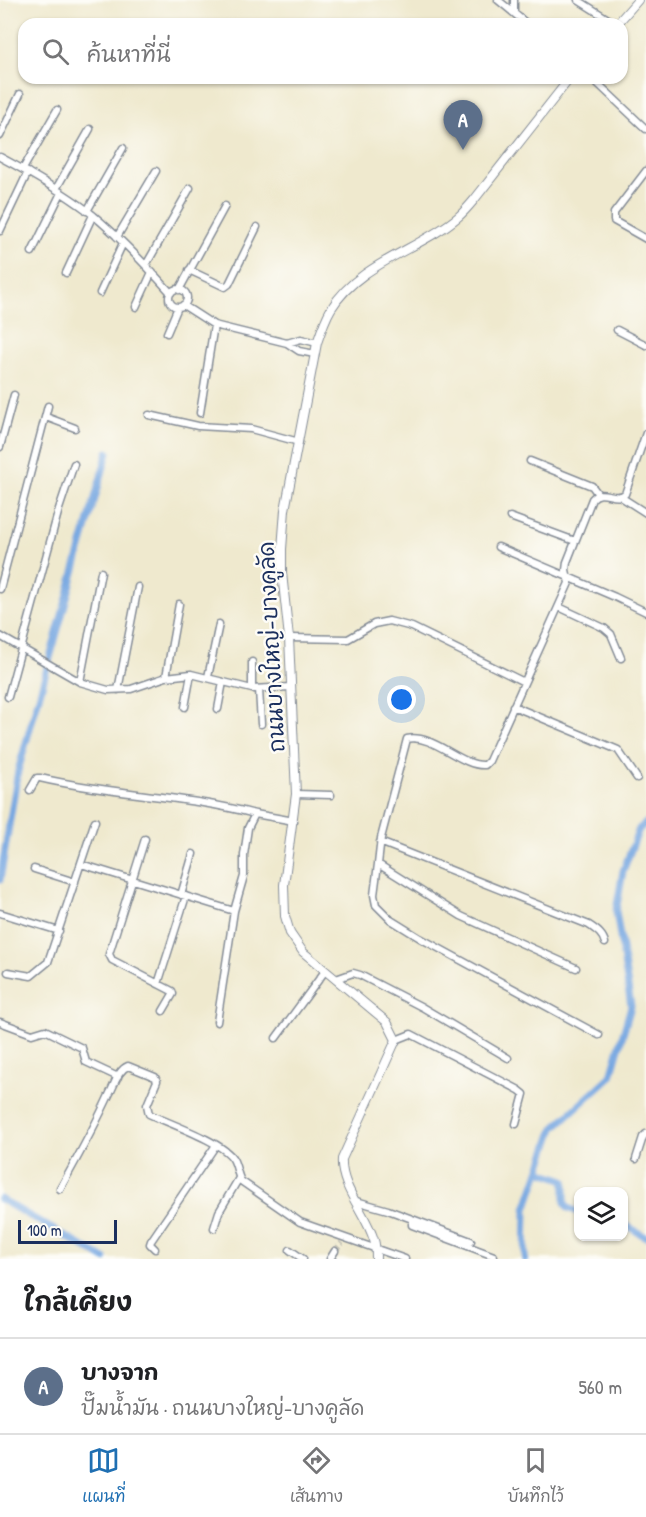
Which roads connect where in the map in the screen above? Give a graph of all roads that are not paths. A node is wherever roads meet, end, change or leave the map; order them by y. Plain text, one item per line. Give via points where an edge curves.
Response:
1 (498, 0) edge
2 (514, 0) edge
3 (578, 0) edge
4 (638, 0) edge
5 (514, 12) junction
6 (520, 18) edge
7 (606, 18) edge
8 (622, 18) edge
9 (565, 84) edge
10 (598, 84) edge
11 (20, 94) dead end
12 (57, 110) dead end
13 (90, 129) dead end
14 (646, 129) edge
15 (0, 136) edge
16 (123, 148) dead end
17 (0, 157) edge
18 (26, 171) junction
19 (156, 171) dead end
20 (646, 171) edge
21 (190, 188) dead end
22 (59, 191) junction
23 (225, 206) dead end
24 (90, 213) junction
25 (257, 227) dead end
26 (0, 231) edge
27 (117, 237) junction
28 (646, 239) edge
29 (123, 243) junction
30 (32, 252) dead end
31 (146, 265) junction
32 (189, 270) junction
33 (152, 272) junction
34 (66, 273) dead end
35 (179, 290) junction
36 (100, 292) dead end
37 (171, 292) junction
38 (181, 306) junction
39 (136, 307) dead end
40 (214, 325) junction
41 (617, 330) dead end
42 (167, 333) dead end
43 (287, 343) junction
44 (317, 343) junction
45 (646, 345) edge
46 (315, 354) junction
47 (14, 395) dead end
48 (48, 406) dead end
49 (200, 413) dead end
50 (149, 415) dead end
51 (45, 417) junction
52 (75, 428) dead end
53 (646, 434) edge
54 (299, 442) junction
55 (0, 447) edge
56 (530, 461) dead end
57 (74, 464) dead end
58 (598, 494) junction
59 (621, 497) junction
60 (646, 513) edge
61 (510, 517) dead end
62 (575, 542) junction
63 (498, 547) dead end
64 (101, 572) dead end
65 (569, 579) junction
66 (138, 587) dead end
67 (0, 589) edge
68 (179, 604) dead end
69 (559, 607) junction
70 (646, 612) edge
71 (219, 624) dead end
72 (0, 636) edge
73 (289, 638) junction
74 (22, 650) junction
75 (621, 658) dead end
76 (252, 662) dead end
77 (191, 674) junction
78 (166, 677) junction
79 (208, 677) junction
80 (80, 682) junction
81 (223, 682) junction
82 (524, 682) junction
83 (291, 687) junction
84 (256, 689) junction
85 (118, 690) junction
86 (8, 697) dead end
87 (513, 706) junction
88 (185, 707) dead end
89 (218, 709) dead end
90 (261, 724) dead end
91 (637, 778) dead end
92 (30, 790) dead end
93 (296, 794) junction
94 (332, 795) dead end
95 (255, 814) junction
96 (95, 821) dead end
97 (294, 821) junction
98 (145, 839) dead end
99 (381, 842) junction
100 (193, 854) dead end
101 (81, 864) junction
102 (378, 864) junction
103 (34, 869) dead end
104 (132, 879) junction
105 (75, 882) junction
106 (183, 896) junction
107 (234, 911) junction
108 (0, 913) edge
109 (59, 931) junction
110 (605, 943) dead end
111 (576, 968) dead end
112 (326, 971) junction
113 (8, 972) dead end
114 (336, 979) junction
115 (158, 984) junction
116 (163, 1011) dead end
117 (0, 1022) edge
118 (217, 1023) dead end
119 (599, 1035) dead end
120 (276, 1038) dead end
121 (396, 1040) junction
122 (508, 1058) dead end
123 (118, 1077) junction
124 (516, 1124) dead end
125 (646, 1134) edge
126 (216, 1145) junction
127 (636, 1159) dead end
128 (239, 1178) junction
129 (60, 1189) dead end
130 (356, 1201) junction
131 (412, 1220) junction
132 (214, 1228) dead end
133 (471, 1241) dead end
134 (155, 1249) dead end
135 (376, 1249) junction
136 (290, 1250) dead end
137 (335, 1251) tunnel mouth
138 (494, 1256) dead end
139 (303, 1259) edge
140 (330, 1259) edge
141 (376, 1259) edge
142 (405, 1259) edge

1 - 5 street
2 - 5 street
3 - 7 street
4 - 8 street
5 - 6 street
9 - 44 street, ถนนบางใหญ่-บางคูลัด via 457,217 369,272 340,296
10 - 14 street
11 - 15 street
12 - 18 street
13 - 22 street
16 - 24 street
17 - 18 street
18 - 22 street
18 - 26 street
19 - 27 street
20 - 28 street via 613,217
21 - 31 street
22 - 24 street
22 - 30 street
23 - 32 street
24 - 27 street
24 - 34 street
25 - 32 street via 225,287
27 - 29 street
29 - 31 street
29 - 36 street
31 - 33 street
32 - 35 street
33 - 37 street
33 - 39 street
35 - 37 street
35 - 38 street via 186,297
37 - 38 street via 170,302
38 - 40 street
38 - 42 street
40 - 43 street
40 - 49 street
41 - 45 street
43 - 44 street via 301,339
43 - 46 street via 299,351
44 - 46 street, ถนนบางใหญ่-บางคูลัด
46 - 54 street, ถนนบางใหญ่-บางคูลัด
47 - 55 street
48 - 51 street
50 - 54 street via 207,427 251,429
51 - 52 street
51 - 67 street
53 - 59 street via 627,491
54 - 73 street, ถนนบางใหญ่-บางคูลัด via 285,510 282,549
56 - 58 street via 592,486
57 - 74 street via 58,509
58 - 59 street
58 - 62 street via 592,499
59 - 60 street
61 - 62 street
62 - 65 street via 567,562
63 - 65 street
64 - 80 street
65 - 69 street
65 - 70 street
66 - 85 street
68 - 78 street
69 - 75 street via 604,628
69 - 82 street
71 - 79 street
72 - 74 street
73 - 82 street via 348,639 374,624 389,621 412,627
73 - 83 street, ถนนบางใหญ่-บางคูลัด
74 - 80 street
74 - 86 street
76 - 84 street
77 - 78 street
77 - 79 street
77 - 88 street
78 - 85 street
79 - 81 street
80 - 85 street
81 - 84 street
81 - 89 street
82 - 87 street
83 - 84 street
83 - 93 street, ถนนบางใหญ่-บางคูลัด
84 - 90 street
87 - 91 street via 618,750
87 - 99 street via 485,765 414,738 407,739
92 - 95 street via 40,778
93 - 94 street
93 - 97 street, ถนนบางใหญ่-บางคูลัด
95 - 97 street
95 - 107 street via 248,828 244,876
96 - 101 street
97 - 112 street, ถนนบางใหญ่-บางคูลัด via 284,885 285,916 303,952
98 - 104 street
99 - 102 street
99 - 110 street via 589,925
100 - 106 street
101 - 104 street
101 - 105 street
102 - 111 street via 461,916
102 - 119 street via 376,905 391,920
103 - 105 street
104 - 106 street
104 - 115 street via 109,957
105 - 109 street
106 - 107 street
106 - 115 street
107 - 118 street
108 - 109 street
109 - 113 street via 46,965 31,976
112 - 114 street, ถนนบางใหญ่-บางคูลัด
112 - 120 street
114 - 121 street, ถนนบางใหญ่-บางคูลัด via 387,1022
114 - 122 street via 353,973 360,975
115 - 116 street via 173,993
117 - 123 street via 32,1034 45,1030 61,1036 82,1048 86,1062
121 - 124 street via 411,1034 519,1090 524,1094
121 - 130 street via 342,1158 343,1173
123 - 126 street via 128,1066 155,1077 156,1087 147,1105 149,1114
123 - 129 street
125 - 127 street
126 - 128 street via 231,1156
126 - 134 street via 151,1241
128 - 132 street
128 - 135 street via 289,1216
130 - 131 street
130 - 135 street
131 - 133 street
131 - 138 street via 411,1225
135 - 141 street
135 - 142 street
136 - 139 street
137 - 140 street

